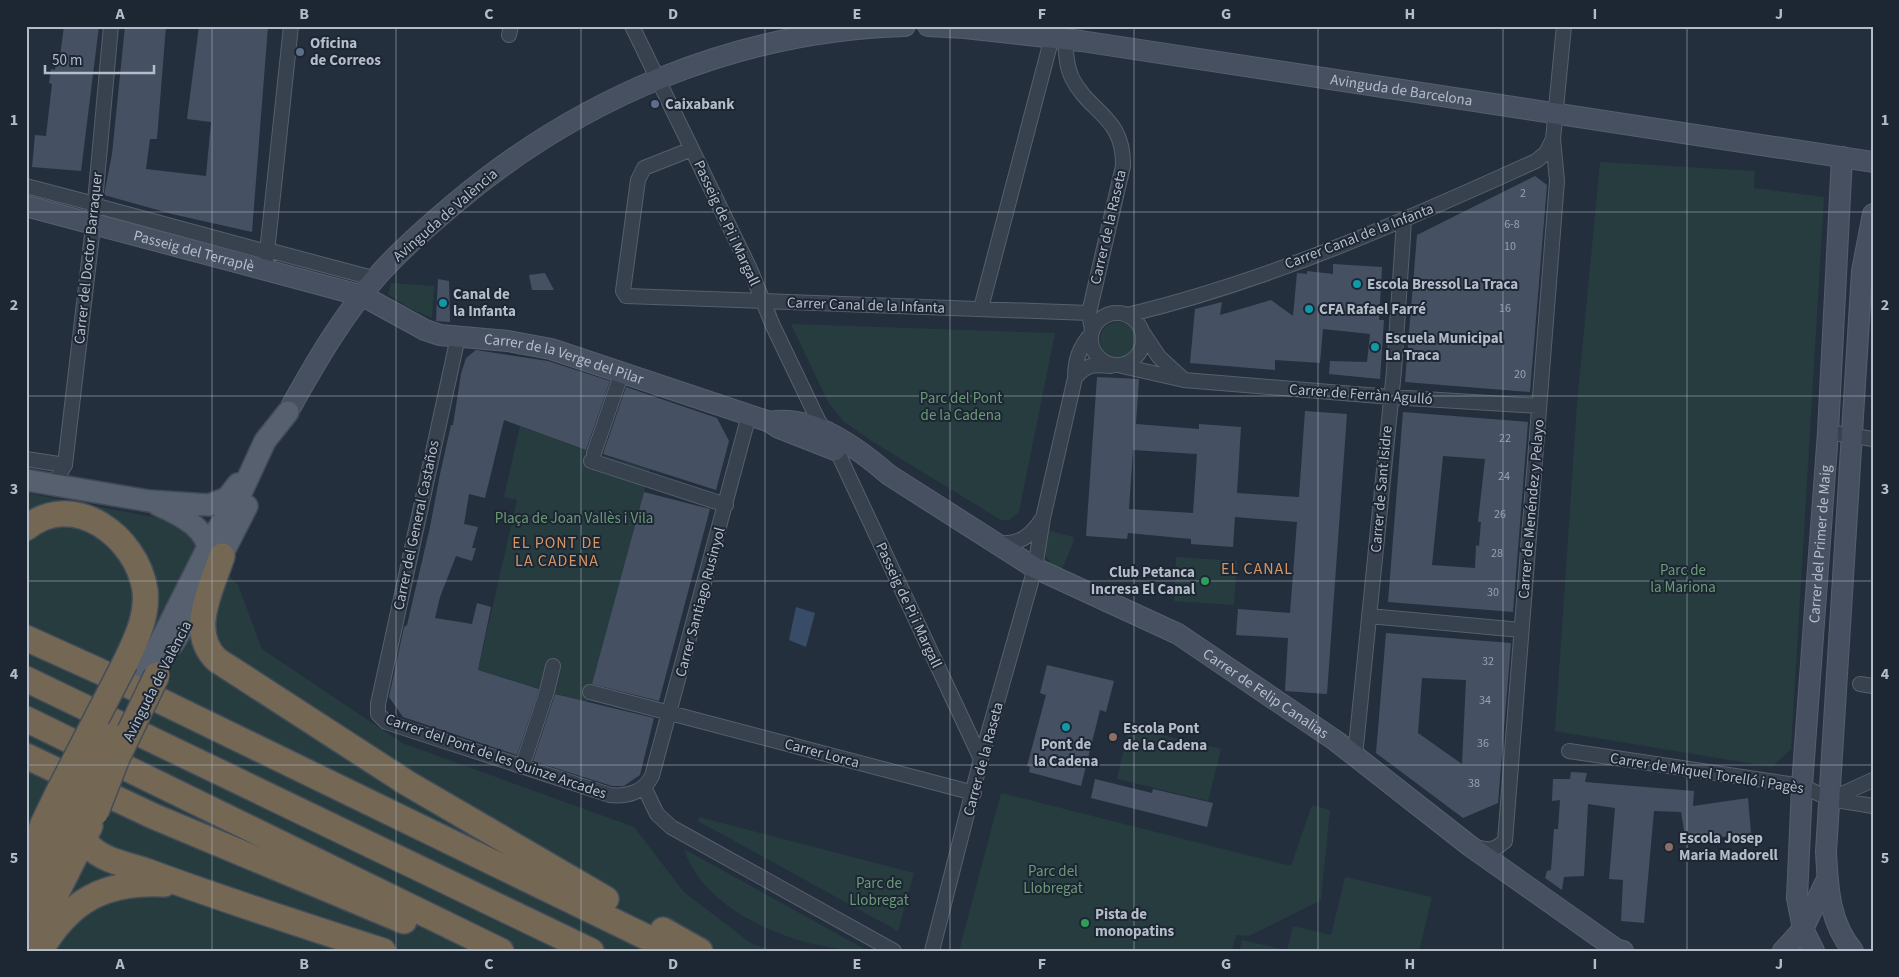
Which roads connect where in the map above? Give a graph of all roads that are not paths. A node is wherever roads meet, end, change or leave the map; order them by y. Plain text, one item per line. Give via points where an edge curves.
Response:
1 (110, 26) edge
2 (291, 26) edge
3 (632, 26) edge
4 (905, 26) edge
5 (928, 26) edge
6 (1564, 26) edge
7 (979, 28) edge
8 (1059, 38) junction
9 (658, 78) junction
10 (1556, 115) junction
11 (1553, 139) junction
12 (692, 149) junction
13 (1842, 157) junction
14 (1873, 162) edge
15 (26, 186) edge
16 (87, 202) dead end
17 (26, 206) edge
18 (1873, 214) edge
19 (97, 215) junction
20 (1404, 221) junction
21 (1869, 256) edge
22 (268, 258) junction
23 (369, 277) dead end
24 (362, 296) junction
25 (763, 302) junction
26 (981, 308) junction
27 (1089, 313) junction
28 (1127, 315) junction
29 (1092, 332) junction
30 (1143, 333) junction
31 (458, 337) junction
32 (1117, 366) junction
33 (622, 372) junction
34 (1075, 378) junction
35 (1184, 380) junction
36 (1391, 397) junction
37 (1539, 406) junction
38 (288, 412) junction
39 (749, 415) junction
40 (778, 426) junction
41 (820, 426) junction
42 (1828, 432) junction
43 (1851, 436) junction
44 (1873, 439) edge
45 (837, 451) junction
46 (26, 459) edge
47 (254, 461) junction
48 (65, 465) junction
49 (889, 475) junction
50 (26, 480) edge
51 (53, 485) junction
52 (149, 501) junction
53 (726, 505) junction
54 (1043, 518) junction
55 (26, 528) edge
56 (996, 543) junction
57 (215, 551) junction
58 (1035, 568) junction
59 (1369, 616) junction
60 (26, 626) edge
61 (1521, 630) junction
62 (26, 638) edge
63 (65, 655) junction
64 (553, 666) dead end
65 (142, 670) junction
66 (26, 680) edge
67 (590, 692) dead end
68 (378, 714) joint
69 (670, 714) junction
70 (26, 719) edge
71 (1569, 751) dead end
72 (26, 756) edge
73 (1355, 756) junction
74 (981, 759) junction
75 (522, 767) junction
76 (1873, 780) edge
77 (1802, 786) junction
78 (644, 787) junction
79 (974, 793) junction
80 (1830, 799) junction
81 (78, 804) junction
82 (1873, 806) edge
83 (83, 839) junction
84 (1470, 846) junction
85 (26, 871) edge
86 (1827, 878) junction
87 (199, 892) junction
88 (26, 906) edge
89 (1803, 929) junction
90 (1619, 950) edge
91 (27, 951) edge
92 (40, 951) edge
93 (383, 951) edge
94 (490, 951) edge
95 (501, 951) edge
96 (591, 951) edge
97 (675, 951) edge
98 (700, 951) edge
99 (894, 951) edge
100 (932, 951) edge
101 (1783, 951) edge
102 (1814, 951) edge
103 (1852, 951) edge

1 - 19 street, Carrer del Doctor Barraquer
2 - 22 street
3 - 9 street, Passeig de Pi i Margall
4 - 9 street via 851,29 773,42
5 - 7 street, Avinguda de Barcelona
6 - 10 street, Carrer Canal de la Infanta
7 - 8 street, Avinguda de Barcelona
8 - 10 street, Avinguda de Barcelona
8 - 26 street
8 - 27 street, Carrer de la Raseta via 1072,78 1112,125 1123,151 1123,166
9 - 12 street, Passeig de Pi i Margall
9 - 24 street, Avinguda de València via 566,123 481,182 400,252
10 - 11 street, Carrer Canal de la Infanta
10 - 13 street, Avinguda de Barcelona
11 - 20 street, Carrer Canal de la Infanta via 1546,153 1536,161
11 - 37 street, Carrer de Menéndez y Pelayo via 1557,181
12 - 25 street, Passeig de Pi i Margall
12 - 25 street, Carrer Canal de la Infanta via 644,168 638,180 622,291 626,296
13 - 14 street, Avinguda de Barcelona
13 - 42 street, Carrer del Primer de Maig
15 - 16 street
17 - 19 street, Passeig del Terraplè
18 - 21 street, Carrer del Primer de Maig
19 - 22 street, Passeig del Terraplè
19 - 48 street, Carrer del Doctor Barraquer
20 - 28 street, Carrer Canal de la Infanta via 1188,301
20 - 36 street, Carrer de Sant Isidre
21 - 43 street, Carrer del Primer de Maig via 1862,271
22 - 23 street, Passeig del Terraplè
22 - 24 street, Passeig del Terraplè
24 - 31 street, Carrer de la Verge del Pilar via 425,330
24 - 38 street, Avinguda de València
25 - 26 street, Carrer Canal de la Infanta
25 - 41 street, Passeig de Pi i Margall
26 - 27 street, Carrer Canal de la Infanta
27 - 29 street
28 - 29 street via 1104,316
28 - 30 street via 1140,325
29 - 32 street via 1094,352
29 - 34 street, Carrer de la Raseta via 1077,356
30 - 32 street via 1141,350 1136,358
30 - 35 street via 1159,357
31 - 33 street, Carrer de la Verge del Pilar via 527,344
31 - 68 street, Carrer del General Castaños
32 - 34 street via 1092,364
32 - 35 street, Carrer de Ferràn Agulló
33 - 39 street, Carrer de la Verge del Pilar
33 - 53 street via 592,457
34 - 54 street, Carrer de la Raseta
35 - 36 street, Carrer de Ferràn Agulló
36 - 37 street, Carrer de Ferràn Agulló
36 - 59 street, Carrer de Sant Isidre
37 - 61 street, Carrer de Menéndez y Pelayo
38 - 47 main road, Avinguda de València
38 - 57 main road, Avinguda de València via 279,444
39 - 40 street, Carrer de la Verge del Pilar
39 - 53 street, Carrer Santiago Rusinyol
40 - 41 street, Carrer de la Verge del Pilar via 811,432
40 - 45 street, Carrer de la Verge del Pilar
41 - 49 street, Carrer de Felip Canalias
42 - 43 street
42 - 77 street, Carrer del Primer de Maig
43 - 44 street
43 - 80 street, Carrer del Primer de Maig
45 - 49 street, Carrer de Felip Canalias
45 - 74 street, Passeig de Pi i Margall
46 - 48 street
47 - 52 main road via 235,489 219,503
47 - 57 main road, Avinguda de València
48 - 51 street, Carrer del Doctor Barraquer
49 - 56 street, Carrer de Felip Canalias
50 - 51 main road
51 - 52 main road
52 - 57 main road via 190,522
53 - 69 street, Carrer Santiago Rusinyol
54 - 56 street via 1020,541
54 - 58 street, Carrer de la Raseta via 1028,552
55 - 65 highway via 44,517 63,513 80,515 95,520 124,543 140,573 144,589 145,607 138,636
56 - 58 street, Carrer de Felip Canalias
57 - 65 main road, Avinguda de València
57 - 65 main road, Avinguda de València via 195,608 173,644
57 - 98 highway via 201,632 206,647 217,660 407,783
58 - 73 street, Carrer de Felip Canalias via 1178,634
58 - 74 street, Carrer de la Raseta
59 - 61 street
59 - 73 street, Carrer de Sant Isidre
60 - 63 highway
61 - 84 street, Carrer de Menéndez y Pelayo via 1505,840 1496,849
62 - 63 highway
63 - 97 highway
64 - 75 street
65 - 81 highway, bridge
65 - 81 highway, Avinguda de València, bridge
65 - 81 highway, Avinguda de València, bridge via 117,758
66 - 96 highway
67 - 69 street, Carrer Lorca
68 - 75 street, Carrer del Pont de les Quinze Arcades via 386,722
69 - 78 street, Carrer Santiago Rusinyol via 652,776
69 - 79 street, Carrer Lorca
70 - 95 highway
71 - 77 street, Carrer de Miquel Torelló i Pagès
72 - 94 highway via 153,816 457,943
73 - 84 street, Carrer de Felip Canalias
74 - 79 street, Carrer de la Raseta
75 - 78 street, Carrer del Pont de les Quinze Arcades via 610,794 626,795
76 - 80 street
77 - 80 street, Carrer de Miquel Torelló i Pagès
77 - 89 street, Carrer del Primer de Maig via 1797,898
78 - 99 street via 657,814 671,828
79 - 100 street, Carrer de la Raseta
80 - 82 street, Carrer de Miquel Torelló i Pagès
80 - 86 street, Carrer del Primer de Maig
81 - 83 highway
81 - 85 highway via 43,824
81 - 88 highway, Avinguda de València
83 - 87 highway via 107,858
83 - 91 highway
84 - 90 street, Carrer de Felip Canalias
86 - 89 street, Carrer del Primer de Maig
86 - 103 street, Carrer del Primer de Maig via 1830,906 1838,930
87 - 92 highway via 164,884 141,883 103,891 70,912
87 - 93 highway
89 - 101 street, Carrer del Primer de Maig
89 - 102 street, Carrer del Primer de Maig

